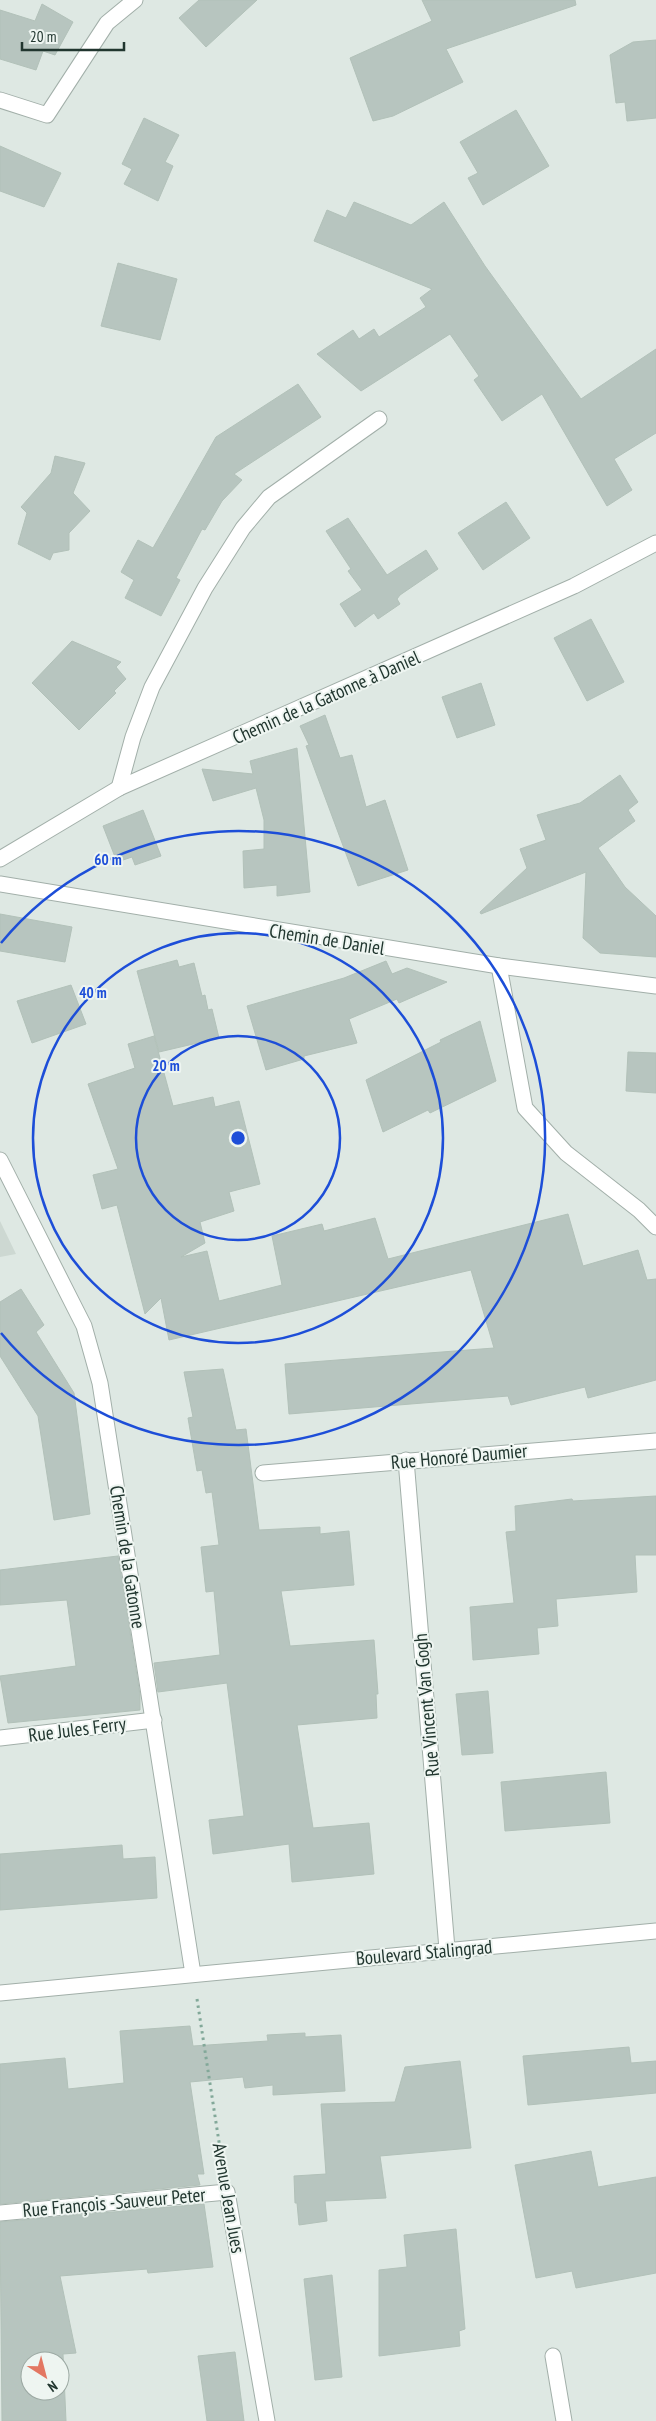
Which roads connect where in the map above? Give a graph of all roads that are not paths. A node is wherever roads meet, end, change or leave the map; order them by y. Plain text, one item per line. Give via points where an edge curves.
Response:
1 (135, 0) edge
2 (0, 100) edge
3 (379, 419) dead end
4 (656, 543) edge
5 (118, 788) junction
6 (0, 859) edge
7 (0, 884) edge
8 (499, 966) junction
9 (656, 986) edge
10 (0, 1160) edge
11 (656, 1227) edge
12 (656, 1441) edge
13 (406, 1460) junction
14 (263, 1473) dead end
15 (154, 1720) junction
16 (0, 1738) edge
17 (656, 1931) edge
18 (447, 1949) junction
19 (193, 1974) junction
20 (0, 1993) edge
21 (227, 2192) joint
22 (0, 2213) edge
23 (553, 2356) dead end
24 (268, 2421) edge
25 (564, 2421) edge

1 - 2 street via 107,23 47,114
3 - 5 street via 269,497 243,528 205,588 152,687
4 - 5 street, Chemin de la Gatonne à Daniel via 566,590
5 - 6 street, Chemin de la Gatonne à Daniel
7 - 8 street, Chemin de Daniel
8 - 9 street, Chemin de Daniel
8 - 11 street via 525,1108 566,1153
10 - 15 street, Chemin de la Gatonne via 84,1326 97,1374
12 - 13 street, Rue Honoré Daumier
13 - 14 street, Rue Honoré Daumier
13 - 18 street, Rue Vincent Van Gogh
15 - 16 street, Rue Jules Ferry
15 - 19 street, Chemin de la Gatonne
17 - 18 street, Boulevard Stalingrad
18 - 19 street, Boulevard Stalingrad
19 - 20 street, Boulevard Stalingrad
21 - 22 street, Rue François -Sauveur Peter
21 - 24 street, Avenue Jean Jues
23 - 25 street

